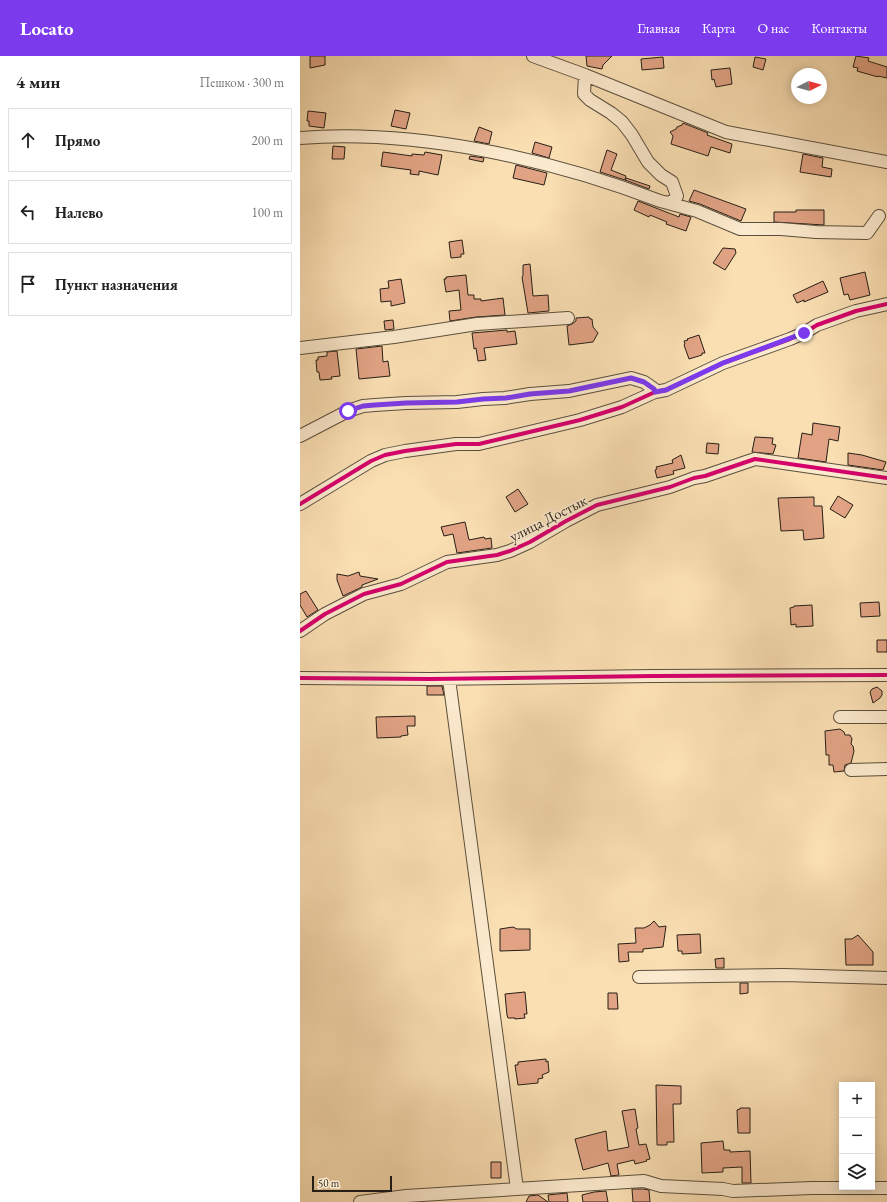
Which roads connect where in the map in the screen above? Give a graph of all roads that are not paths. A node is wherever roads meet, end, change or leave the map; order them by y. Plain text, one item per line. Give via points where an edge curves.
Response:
1 (533, 56) edge
2 (585, 75) junction
3 (300, 138) edge
4 (887, 162) edge
5 (676, 192) junction
6 (668, 203) junction
7 (688, 208) junction
8 (880, 216) dead end
9 (887, 304) edge
10 (568, 318) dead end
11 (300, 348) edge
12 (655, 392) junction
13 (300, 436) edge
14 (887, 478) edge
15 (300, 504) edge
16 (300, 631) edge
17 (887, 675) edge
18 (300, 678) edge
19 (448, 679) junction
20 (840, 717) dead end
21 (887, 717) edge
22 (887, 769) edge
23 (851, 770) dead end
24 (639, 977) dead end
25 (887, 978) edge
26 (887, 1188) edge
27 (517, 1189) junction
28 (406, 1199) edge
29 (360, 1202) edge

1 - 2 street
2 - 4 street via 726,132
2 - 5 street via 584,94 622,122 648,162 672,182
3 - 6 street via 383,138 506,155 581,174
5 - 6 street via 675,200
5 - 7 street
6 - 7 street
7 - 8 street via 740,229 867,232
9 - 12 street via 856,311 817,325 790,339 723,363 666,390
10 - 11 street via 477,324
12 - 13 street via 644,382 631,378 569,391 506,398 363,406
12 - 15 street via 601,414 479,444 448,445 385,455
14 - 16 street, улица Достык via 754,458 670,487 597,506 510,551 447,562 401,584 364,594 325,614
17 - 19 street
18 - 19 street
19 - 27 street
20 - 21 street
22 - 23 street
24 - 25 street via 784,975
26 - 27 street via 733,1191 661,1186 644,1181
27 - 28 street
28 - 29 street

